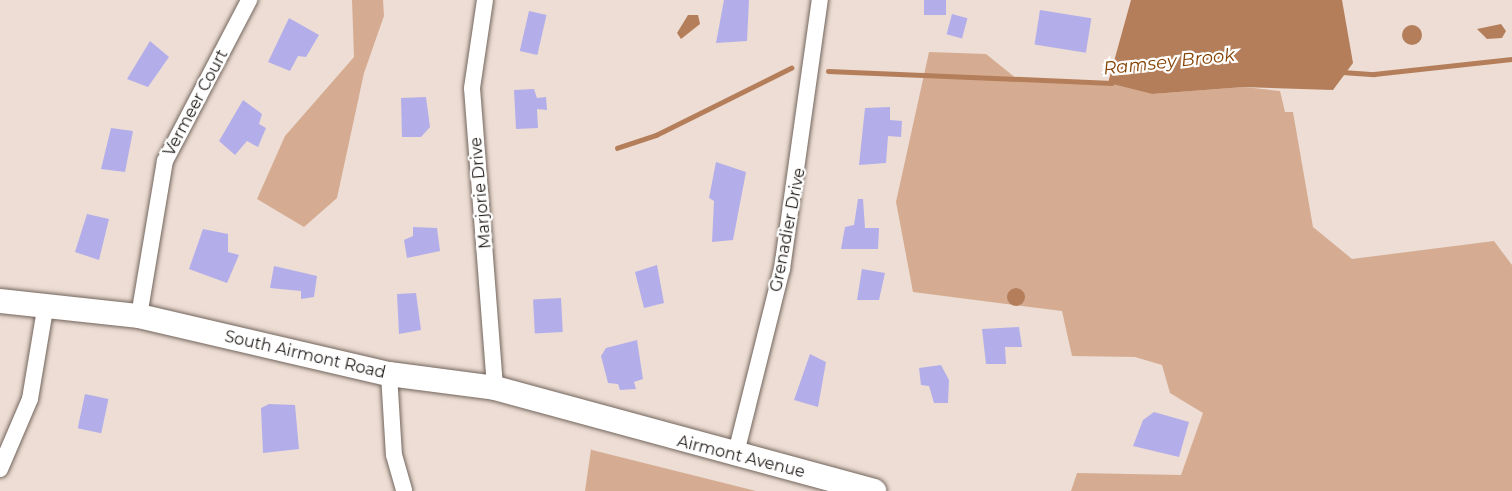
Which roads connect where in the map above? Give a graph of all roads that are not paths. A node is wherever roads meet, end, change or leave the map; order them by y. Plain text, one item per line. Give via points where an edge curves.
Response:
1 (249, 0) edge
2 (485, 0) edge
3 (820, 0) edge
4 (0, 301) edge
5 (46, 303) junction
6 (139, 316) junction
7 (389, 374) junction
8 (495, 388) junction
9 (608, 423) joint
10 (735, 457) junction
11 (0, 469) edge
12 (404, 491) edge
13 (874, 491) edge

1 - 6 street, Vermeer Court via 165,160
2 - 8 street, Marjorie Drive via 472,88
3 - 10 street, Grenadier Drive via 782,269
4 - 5 street, South Airmont Road
5 - 6 street, South Airmont Road
5 - 11 street via 30,399
6 - 7 street, South Airmont Road
7 - 8 street, South Airmont Road
7 - 12 street via 394,455
8 - 9 street, South Airmont Road
9 - 10 street, Airmont Avenue
10 - 13 street, Airmont Avenue

